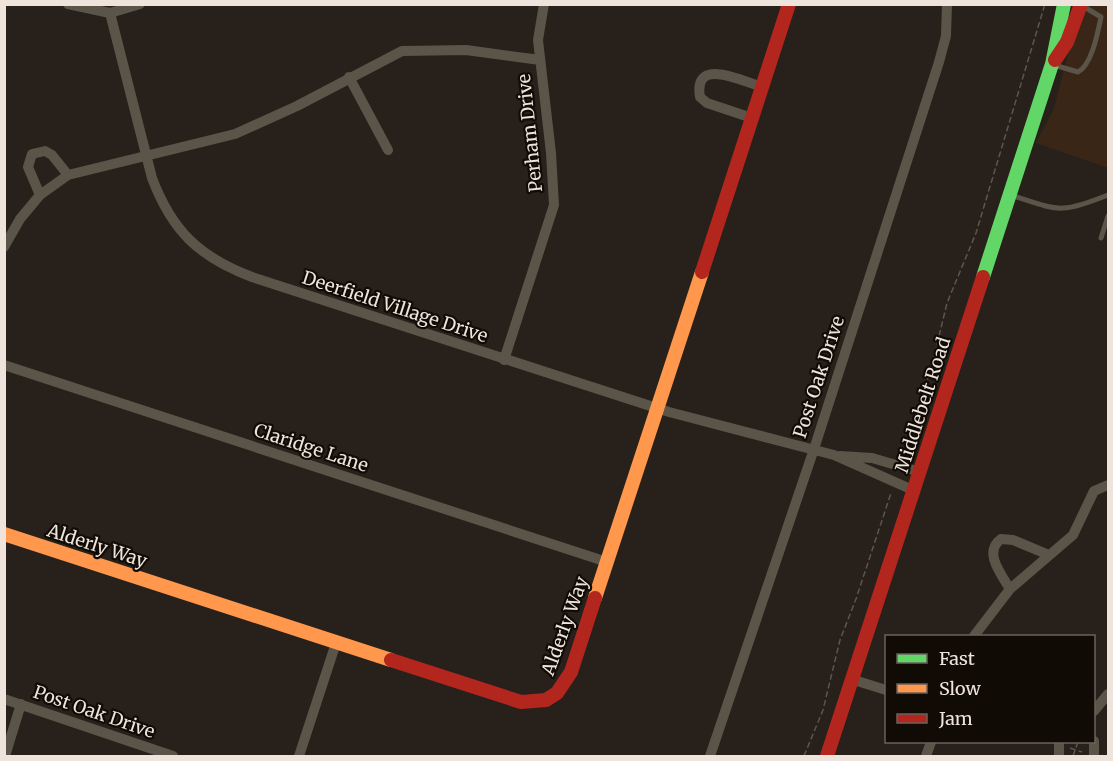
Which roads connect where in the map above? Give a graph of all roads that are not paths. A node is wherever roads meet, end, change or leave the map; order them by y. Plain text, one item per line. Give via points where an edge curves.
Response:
1 (68, 4) edge
2 (140, 4) edge
3 (544, 4) edge
4 (789, 4) edge
5 (947, 4) edge
6 (1064, 4) edge
7 (1081, 4) edge
8 (110, 13) junction
9 (540, 60) junction
10 (1052, 64) junction
11 (349, 77) junction
12 (762, 87) junction
13 (752, 118) junction
14 (388, 150) dead end
15 (146, 154) junction
16 (68, 175) junction
17 (40, 195) junction
18 (1010, 195) junction
19 (1108, 195) edge
20 (1108, 216) edge
21 (1101, 237) dead end
22 (4, 247) edge
23 (504, 360) junction
24 (4, 365) edge
25 (657, 408) junction
26 (813, 449) junction
27 (834, 455) junction
28 (920, 472) junction
29 (1108, 485) edge
30 (915, 491) junction
31 (4, 534) edge
32 (1049, 555) junction
33 (607, 562) junction
34 (1010, 589) junction
35 (975, 635) edge
36 (336, 643) junction
37 (854, 680) junction
38 (885, 690) edge
39 (1108, 694) edge
40 (4, 699) edge
41 (21, 704) junction
42 (1095, 710) edge
43 (1055, 743) edge
44 (5, 756) edge
45 (173, 756) edge
46 (299, 756) edge
47 (710, 756) edge
48 (827, 756) edge
49 (1059, 756) edge

1 - 8 street
2 - 8 street
3 - 9 street, Perham Drive via 538,40
4 - 12 street, Alderly Way
5 - 26 street, Post Oak Drive via 946,36 939,62
6 - 10 street, Middlebelt Road
7 - 10 street, Middlebelt Road via 1067,42
7 - 10 lane via 1101,17 1088,61 1078,72
8 - 15 street, Deerfield Village Drive
9 - 11 street via 466,50 412,50 402,51
9 - 23 street, Perham Drive via 554,205
10 - 18 street, Middlebelt Road
11 - 14 street
11 - 15 street via 289,111 235,134
12 - 13 street, Alderly Way
12 - 13 street via 715,73 701,79 700,97 707,103
13 - 25 street, Alderly Way
15 - 16 street
15 - 23 street, Deerfield Village Drive via 161,202 175,226 219,263 252,278
16 - 17 street
16 - 17 street via 52,155 45,151 32,154 28,167
17 - 22 street
18 - 19 lane via 1057,210 1072,209
18 - 28 street, Middlebelt Road
20 - 21 lane
23 - 25 street, Deerfield Village Drive
24 - 33 street, Claridge Lane
25 - 26 street, Deerfield Village Drive
25 - 33 street, Alderly Way
26 - 27 street, Deerfield Village Drive
26 - 47 street, Post Oak Drive
27 - 28 street, Deerfield Village Drive via 872,458
27 - 30 street, Deerfield Village Drive
28 - 30 street, Middlebelt Road
29 - 32 street via 1094,491 1073,536
30 - 37 street, Middlebelt Road
31 - 36 street, Alderly Way
32 - 34 street
32 - 34 street via 1013,540 995,543 995,562
33 - 36 street, Alderly Way via 571,672 556,696 545,702 521,702
34 - 35 street
36 - 46 street
37 - 38 street
37 - 48 street, Middlebelt Road
39 - 42 street
40 - 41 street, Post Oak Drive
41 - 44 street
41 - 45 street, Post Oak Drive
43 - 49 street

